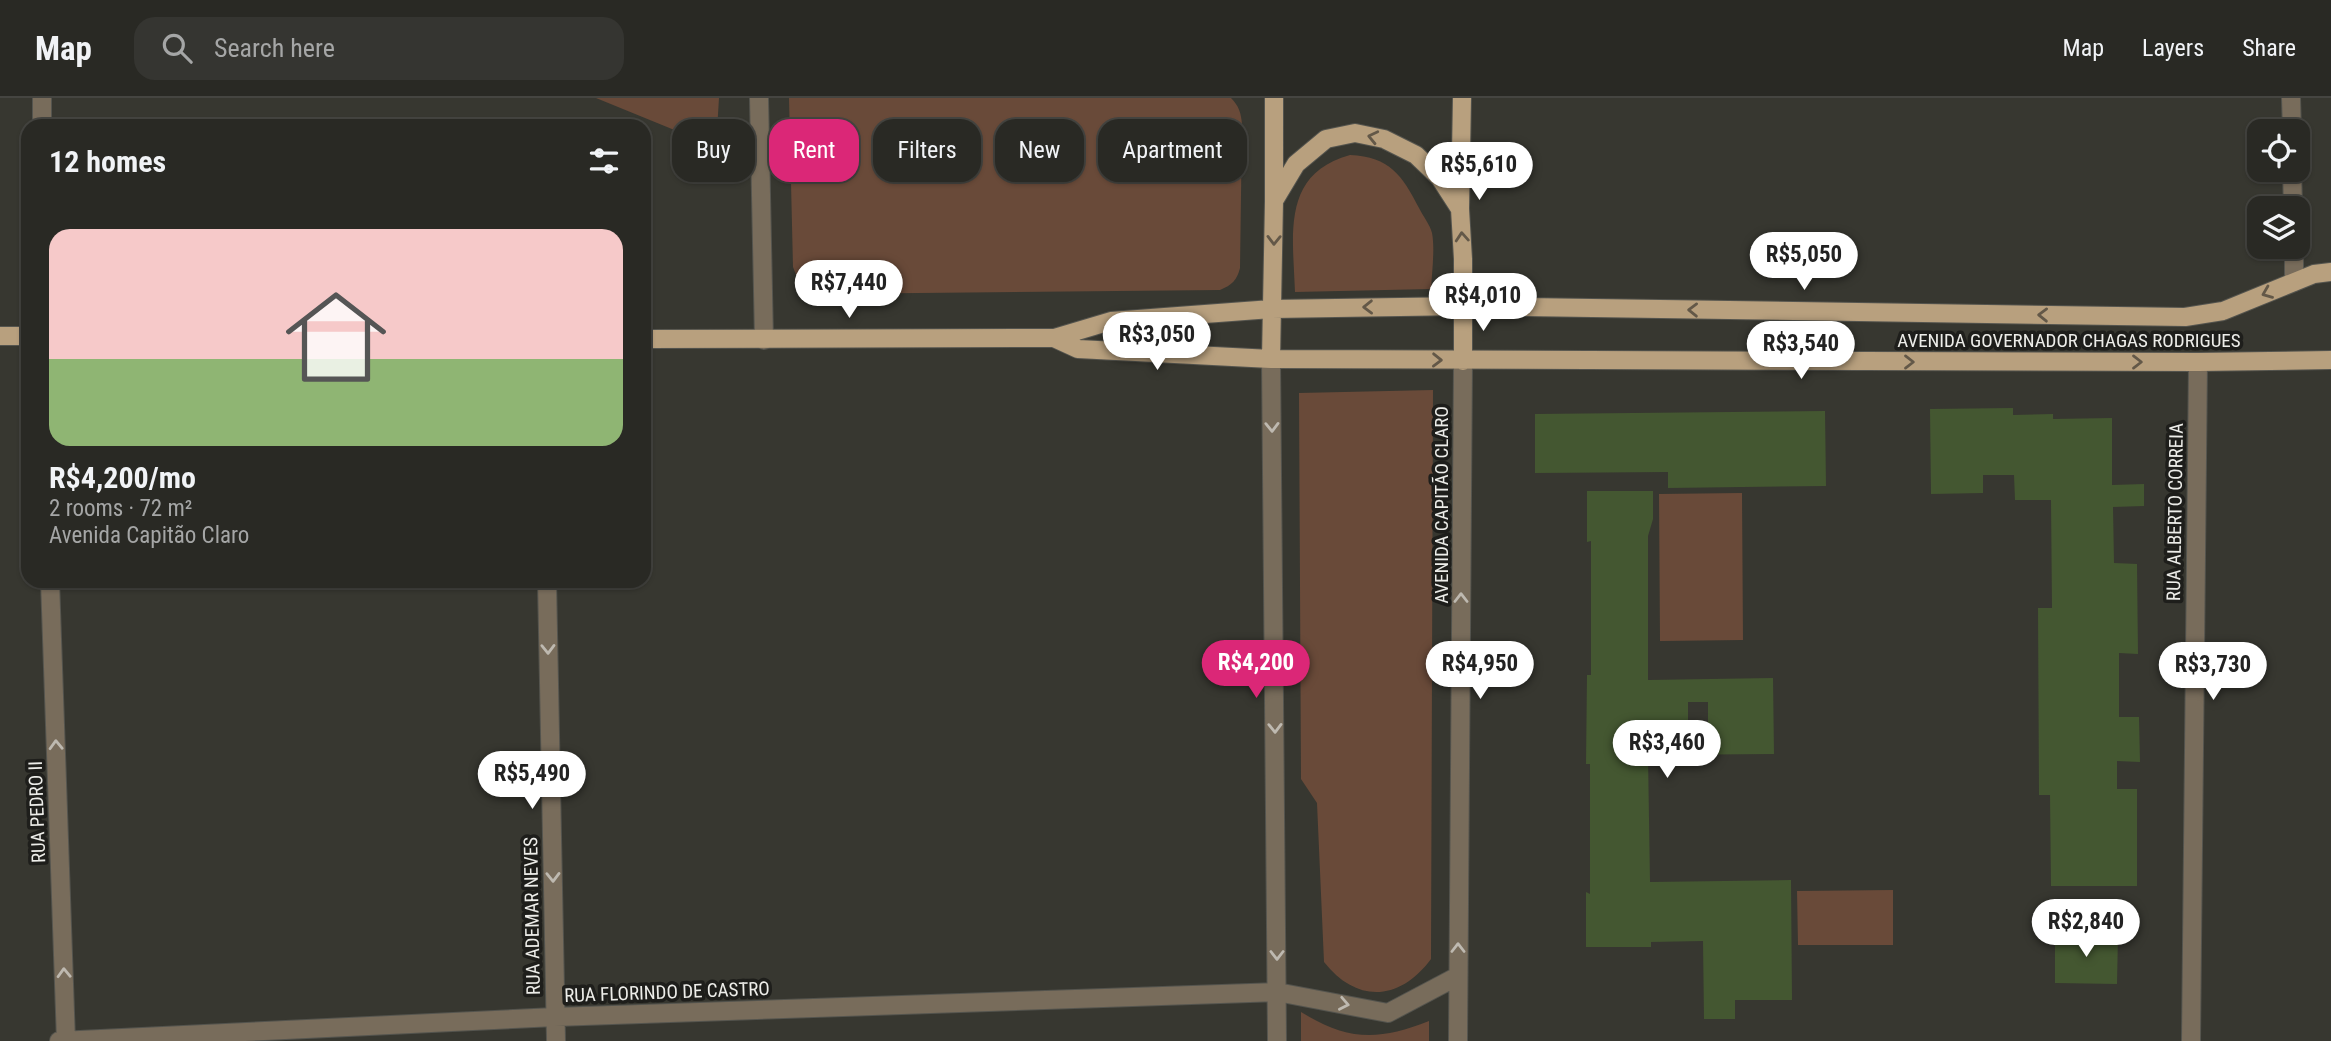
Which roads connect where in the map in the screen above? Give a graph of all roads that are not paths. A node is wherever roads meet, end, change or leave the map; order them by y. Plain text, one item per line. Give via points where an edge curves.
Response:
1 (43, 98) edge
2 (759, 98) edge
3 (1274, 98) edge
4 (1462, 98) edge
5 (2291, 98) edge
6 (42, 119) edge
7 (2292, 119) edge
8 (1274, 201) junction
9 (1460, 209) junction
10 (2294, 259) edge
11 (2331, 272) edge
12 (2294, 282) junction
13 (1464, 306) junction
14 (1272, 309) junction
15 (0, 336) edge
16 (21, 336) edge
17 (1054, 338) junction
18 (651, 339) edge
19 (764, 340) junction
20 (1271, 359) junction
21 (1463, 360) junction
22 (2331, 360) edge
23 (2198, 362) junction
24 (50, 588) edge
25 (547, 588) edge
26 (1458, 976) junction
27 (1277, 992) junction
28 (555, 1017) junction
29 (59, 1041) edge
30 (66, 1041) edge
31 (556, 1041) edge
32 (1277, 1041) edge
33 (1458, 1041) edge
34 (2191, 1041) edge

1 - 6 street
2 - 19 street
3 - 8 main road
4 - 9 main road
5 - 7 street
9 -> 8 main road via 1440,178 1416,155 1384,139 1355,132 1326,139 1296,164
8 -> 14 main road
13 -> 9 main road
10 - 12 street
11 - 12 main road, AVENIDA GOVERNADOR CHAGAS RODRIGUES
12 -> 13 main road, AVENIDA GOVERNADOR CHAGAS RODRIGUES via 2223,311 2185,317
13 -> 14 main road, AVENIDA GOVERNADOR CHAGAS RODRIGUES
13 - 21 main road, AVENIDA CAPITÃO CLARO
14 - 17 main road, AVENIDA GOVERNADOR CHAGAS RODRIGUES via 1111,321
14 - 20 main road
15 - 16 main road
17 - 19 main road, AVENIDA GOVERNADOR CHAGAS RODRIGUES
17 - 20 main road, AVENIDA GOVERNADOR CHAGAS RODRIGUES via 1078,349
18 - 19 main road, AVENIDA GOVERNADOR CHAGAS RODRIGUES
20 -> 21 main road, AVENIDA GOVERNADOR CHAGAS RODRIGUES
20 -> 27 street
21 -> 23 main road, AVENIDA GOVERNADOR CHAGAS RODRIGUES
26 -> 21 street, AVENIDA CAPITÃO CLARO
22 - 23 main road, AVENIDA GOVERNADOR CHAGAS RODRIGUES
23 - 34 street, RUA ALBERTO CORREIA
30 -> 24 street, RUA PEDRO II
25 -> 28 street, RUA ADEMAR NEVES
27 -> 26 street, RUA FLORINDO DE CASTRO via 1388,1013
26 - 33 street, AVENIDA CAPITÃO CLARO
27 - 28 street, RUA FLORINDO DE CASTRO
27 - 32 street
28 - 30 street, RUA FLORINDO DE CASTRO
28 - 31 street, RUA ADEMAR NEVES
29 - 30 street, RUA FLORINDO DE CASTRO

